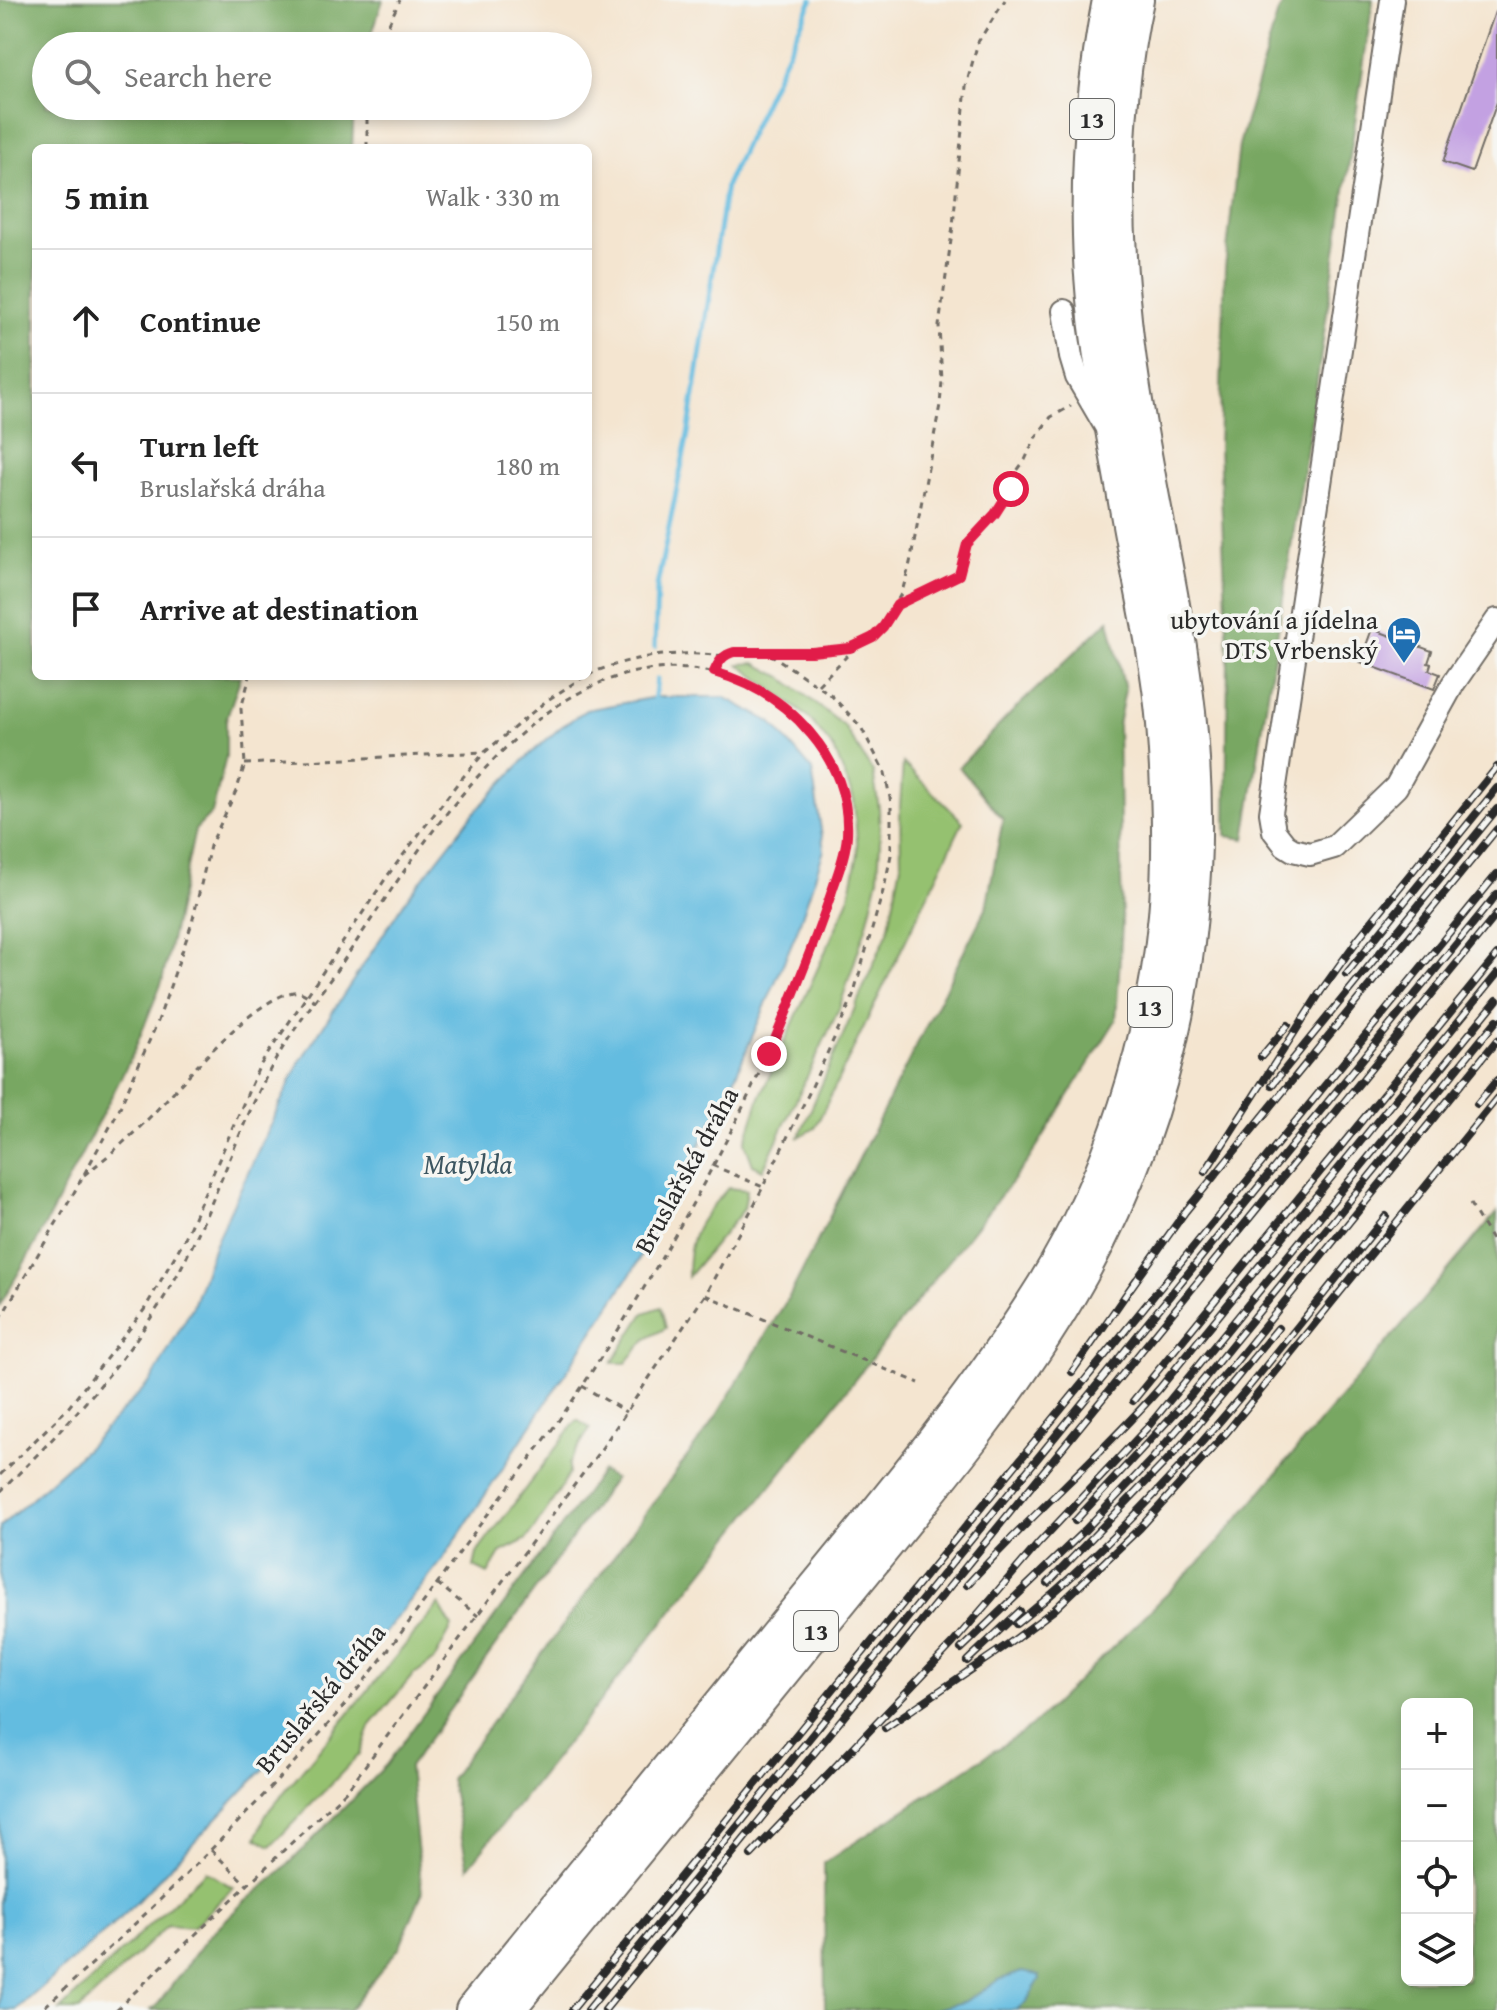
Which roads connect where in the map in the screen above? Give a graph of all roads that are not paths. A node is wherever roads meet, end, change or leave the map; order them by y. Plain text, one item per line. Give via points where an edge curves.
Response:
1 (1109, 0) edge
2 (1392, 0) edge
3 (1137, 10) edge
4 (1064, 311) dead end
5 (1114, 439) junction
6 (1497, 620) edge
7 (472, 2010) edge
8 (508, 2010) edge

1 - 5 highway, 13 via 1091,127 1089,240
2 - 6 lane via 1271,813 1274,831 1285,845 1301,853 1327,851 1396,787 1453,684
3 - 8 highway, 13 via 1118,156 1119,265 1128,350 1187,697 1196,812 1185,976 1145,1132 1114,1211 1070,1295 981,1426
4 - 5 lane via 1077,377
5 - 7 highway, 13 via 1162,717 1168,865 1157,971 1144,1032 1118,1126 1089,1198 1046,1281 923,1455

